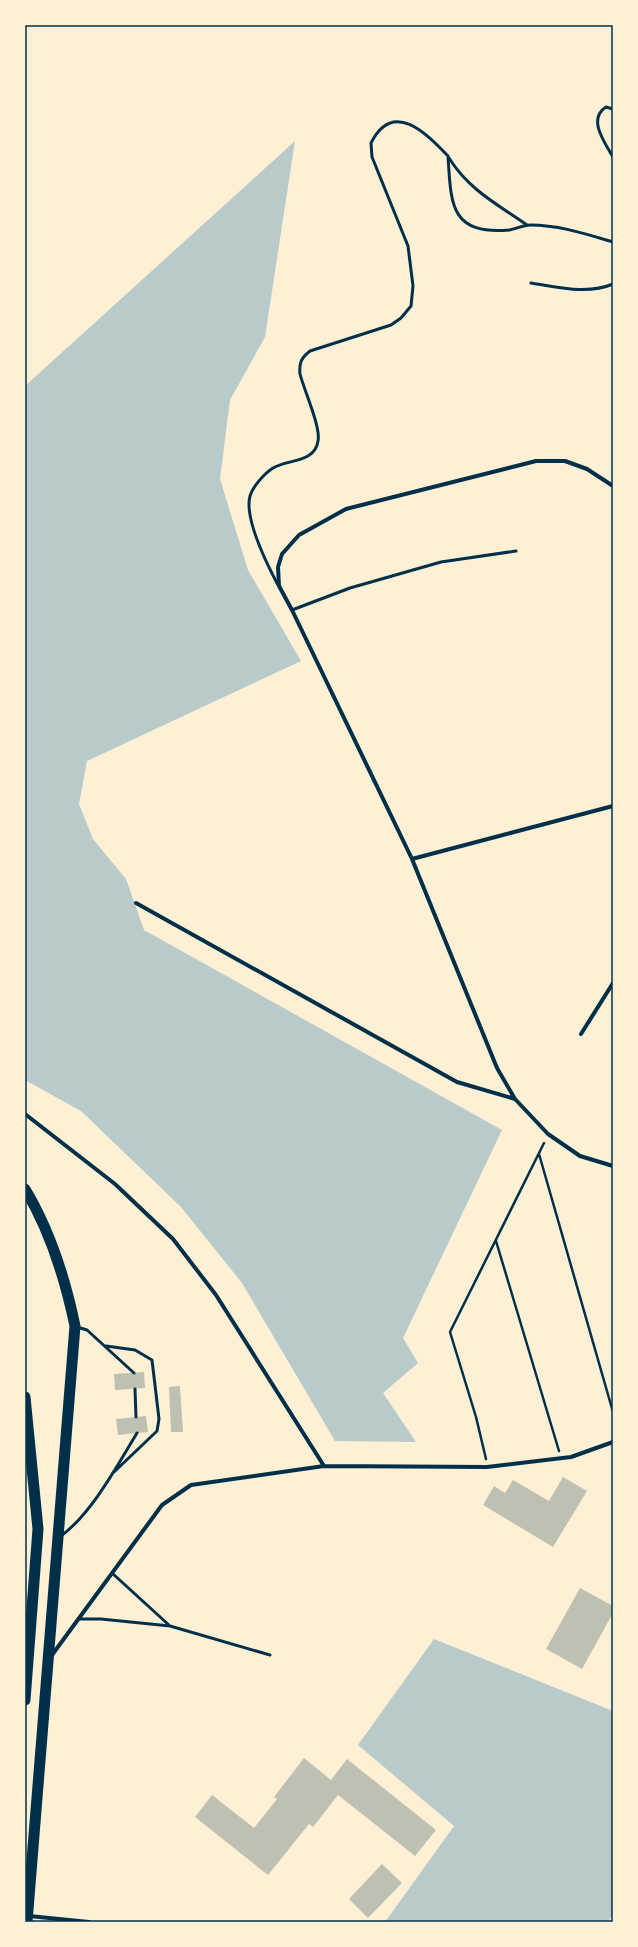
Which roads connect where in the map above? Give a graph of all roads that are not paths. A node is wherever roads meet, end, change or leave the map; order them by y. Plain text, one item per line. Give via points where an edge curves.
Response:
1 (613, 109) edge
2 (448, 156) junction
3 (613, 157) edge
4 (527, 225) junction
5 (613, 242) edge
6 (531, 283) dead end
7 (613, 284) edge
8 (613, 486) edge
9 (516, 551) dead end
10 (279, 586) junction
11 (292, 610) junction
12 (613, 806) edge
13 (412, 859) junction
14 (136, 903) dead end
15 (613, 983) edge
16 (581, 1034) dead end
17 (515, 1099) junction
18 (25, 1114) edge
19 (613, 1166) edge
20 (25, 1189) edge
21 (75, 1326) junction
22 (106, 1346) junction
23 (134, 1373) dead end
24 (135, 1388) dead end
25 (25, 1397) edge
26 (136, 1417) dead end
27 (137, 1433) dead end
28 (613, 1442) edge
29 (324, 1466) junction
30 (114, 1472) junction
31 (58, 1538) junction
32 (112, 1573) junction
33 (78, 1619) junction
34 (170, 1626) junction
35 (270, 1655) dead end
36 (48, 1660) junction
37 (26, 1677) edge
38 (25, 1700) edge
39 (28, 1919) edge
40 (89, 1922) edge

1 - 3 lane via 603,109 599,114 598,125
2 - 4 lane via 458,174 472,188
2 - 4 lane via 451,198 466,224 478,229 510,230
2 - 10 lane via 412,124 396,121 383,126 371,143 372,157 408,246 413,286 411,306 402,318 391,325 310,351 301,360 300,374 318,432 318,443 303,459 274,467 256,485 250,496 252,522 264,558
4 - 5 lane via 552,226
6 - 7 lane via 576,290
8 - 10 street via 587,469 565,461 536,461 346,509 299,535 282,554 278,567
9 - 11 lane via 441,562 350,588
10 - 11 street
11 - 13 street
12 - 13 street
13 - 17 street via 497,1068
14 - 17 street via 457,1082
15 - 16 street
17 - 19 street via 548,1134 580,1156
18 - 29 street via 115,1184 173,1238 216,1295
20 - 21 highway via 52,1244 66,1284
21 - 22 lane via 88,1330
21 - 31 highway
22 - 23 lane
22 - 30 lane via 134,1350 152,1360 160,1419 157,1431
24 - 26 lane
25 - 37 highway via 38,1529
27 - 30 lane
28 - 29 street via 561,1459 487,1467
29 - 32 street via 191,1485 162,1505
30 - 31 lane via 74,1526
31 - 36 highway
32 - 33 street
32 - 34 lane
33 - 34 lane via 101,1618
33 - 36 street
34 - 35 lane
36 - 39 highway
37 - 38 highway
39 - 40 street

